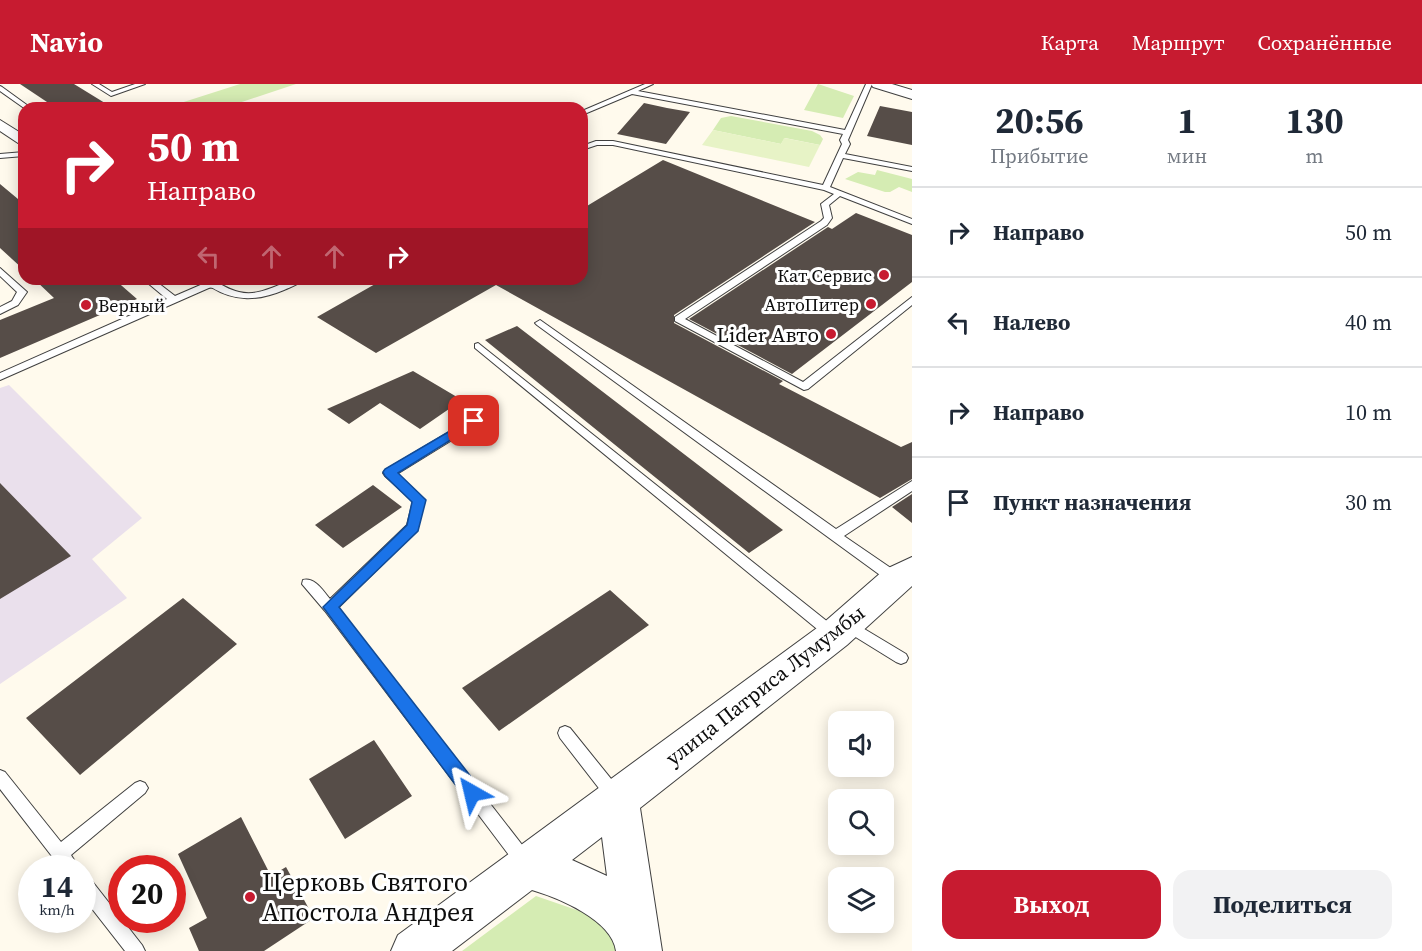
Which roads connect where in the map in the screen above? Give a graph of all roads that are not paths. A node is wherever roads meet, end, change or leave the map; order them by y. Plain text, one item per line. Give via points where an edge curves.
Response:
1 (95, 84) edge
2 (142, 84) edge
3 (650, 84) edge
4 (869, 84) edge
5 (878, 84) edge
6 (900, 87) edge
7 (0, 88) edge
8 (631, 92) junction
9 (912, 94) edge
10 (20, 102) edge
11 (588, 110) edge
12 (0, 124) edge
13 (847, 134) junction
14 (18, 138) edge
15 (588, 146) edge
16 (18, 154) edge
17 (841, 154) junction
18 (0, 156) edge
19 (912, 169) edge
20 (826, 188) junction
21 (840, 194) junction
22 (912, 222) edge
23 (0, 271) edge
24 (155, 285) edge
25 (202, 285) edge
26 (215, 285) edge
27 (281, 285) edge
28 (288, 285) edge
29 (284, 287) junction
30 (174, 300) junction
31 (912, 300) edge
32 (0, 311) edge
33 (540, 323) dead end
34 (478, 346) dead end
35 (0, 376) edge
36 (474, 421) dead end
37 (912, 485) edge
38 (836, 535) junction
39 (904, 574) edge
40 (308, 584) dead end
41 (330, 607) junction
42 (840, 630) junction
43 (901, 658) dead end
44 (565, 733) dead end
45 (0, 777) edge
46 (140, 788) dead end
47 (618, 800) junction
48 (60, 854) joint
49 (528, 867) junction
50 (96, 900) edge
51 (638, 943) edge
52 (136, 951) edge
53 (414, 951) edge

1 - 2 lane via 111,93
3 - 8 lane
4 - 13 lane
5 - 6 street
6 - 9 street
7 - 10 lane
8 - 11 lane
8 - 13 lane
12 - 14 street
13 - 17 lane
15 - 20 lane via 613,143
16 - 18 lane
17 - 19 lane
17 - 20 lane
20 - 21 lane
21 - 22 lane
21 - 31 lane via 825,204 828,218 824,224 678,319 804,387
23 - 32 lane via 22,292 15,303
24 - 30 lane
25 - 30 lane
26 - 29 lane via 242,297
27 - 29 lane
28 - 29 lane
30 - 35 lane
33 - 38 lane
34 - 42 lane
36 - 41 lane via 389,472 419,500 413,527
37 - 38 lane
38 - 39 lane
39 - 42 street, улица Патриса Лумумбы
40 - 41 lane
41 - 49 lane
42 - 43 lane
42 - 47 street, улица Патриса Лумумбы
44 - 47 lane
45 - 48 lane
46 - 48 lane
47 - 49 street, улица Патриса Лумумбы
47 - 51 street
49 - 51 street via 595,892 622,914
49 - 53 street, улица Патриса Лумумбы
50 - 52 lane

